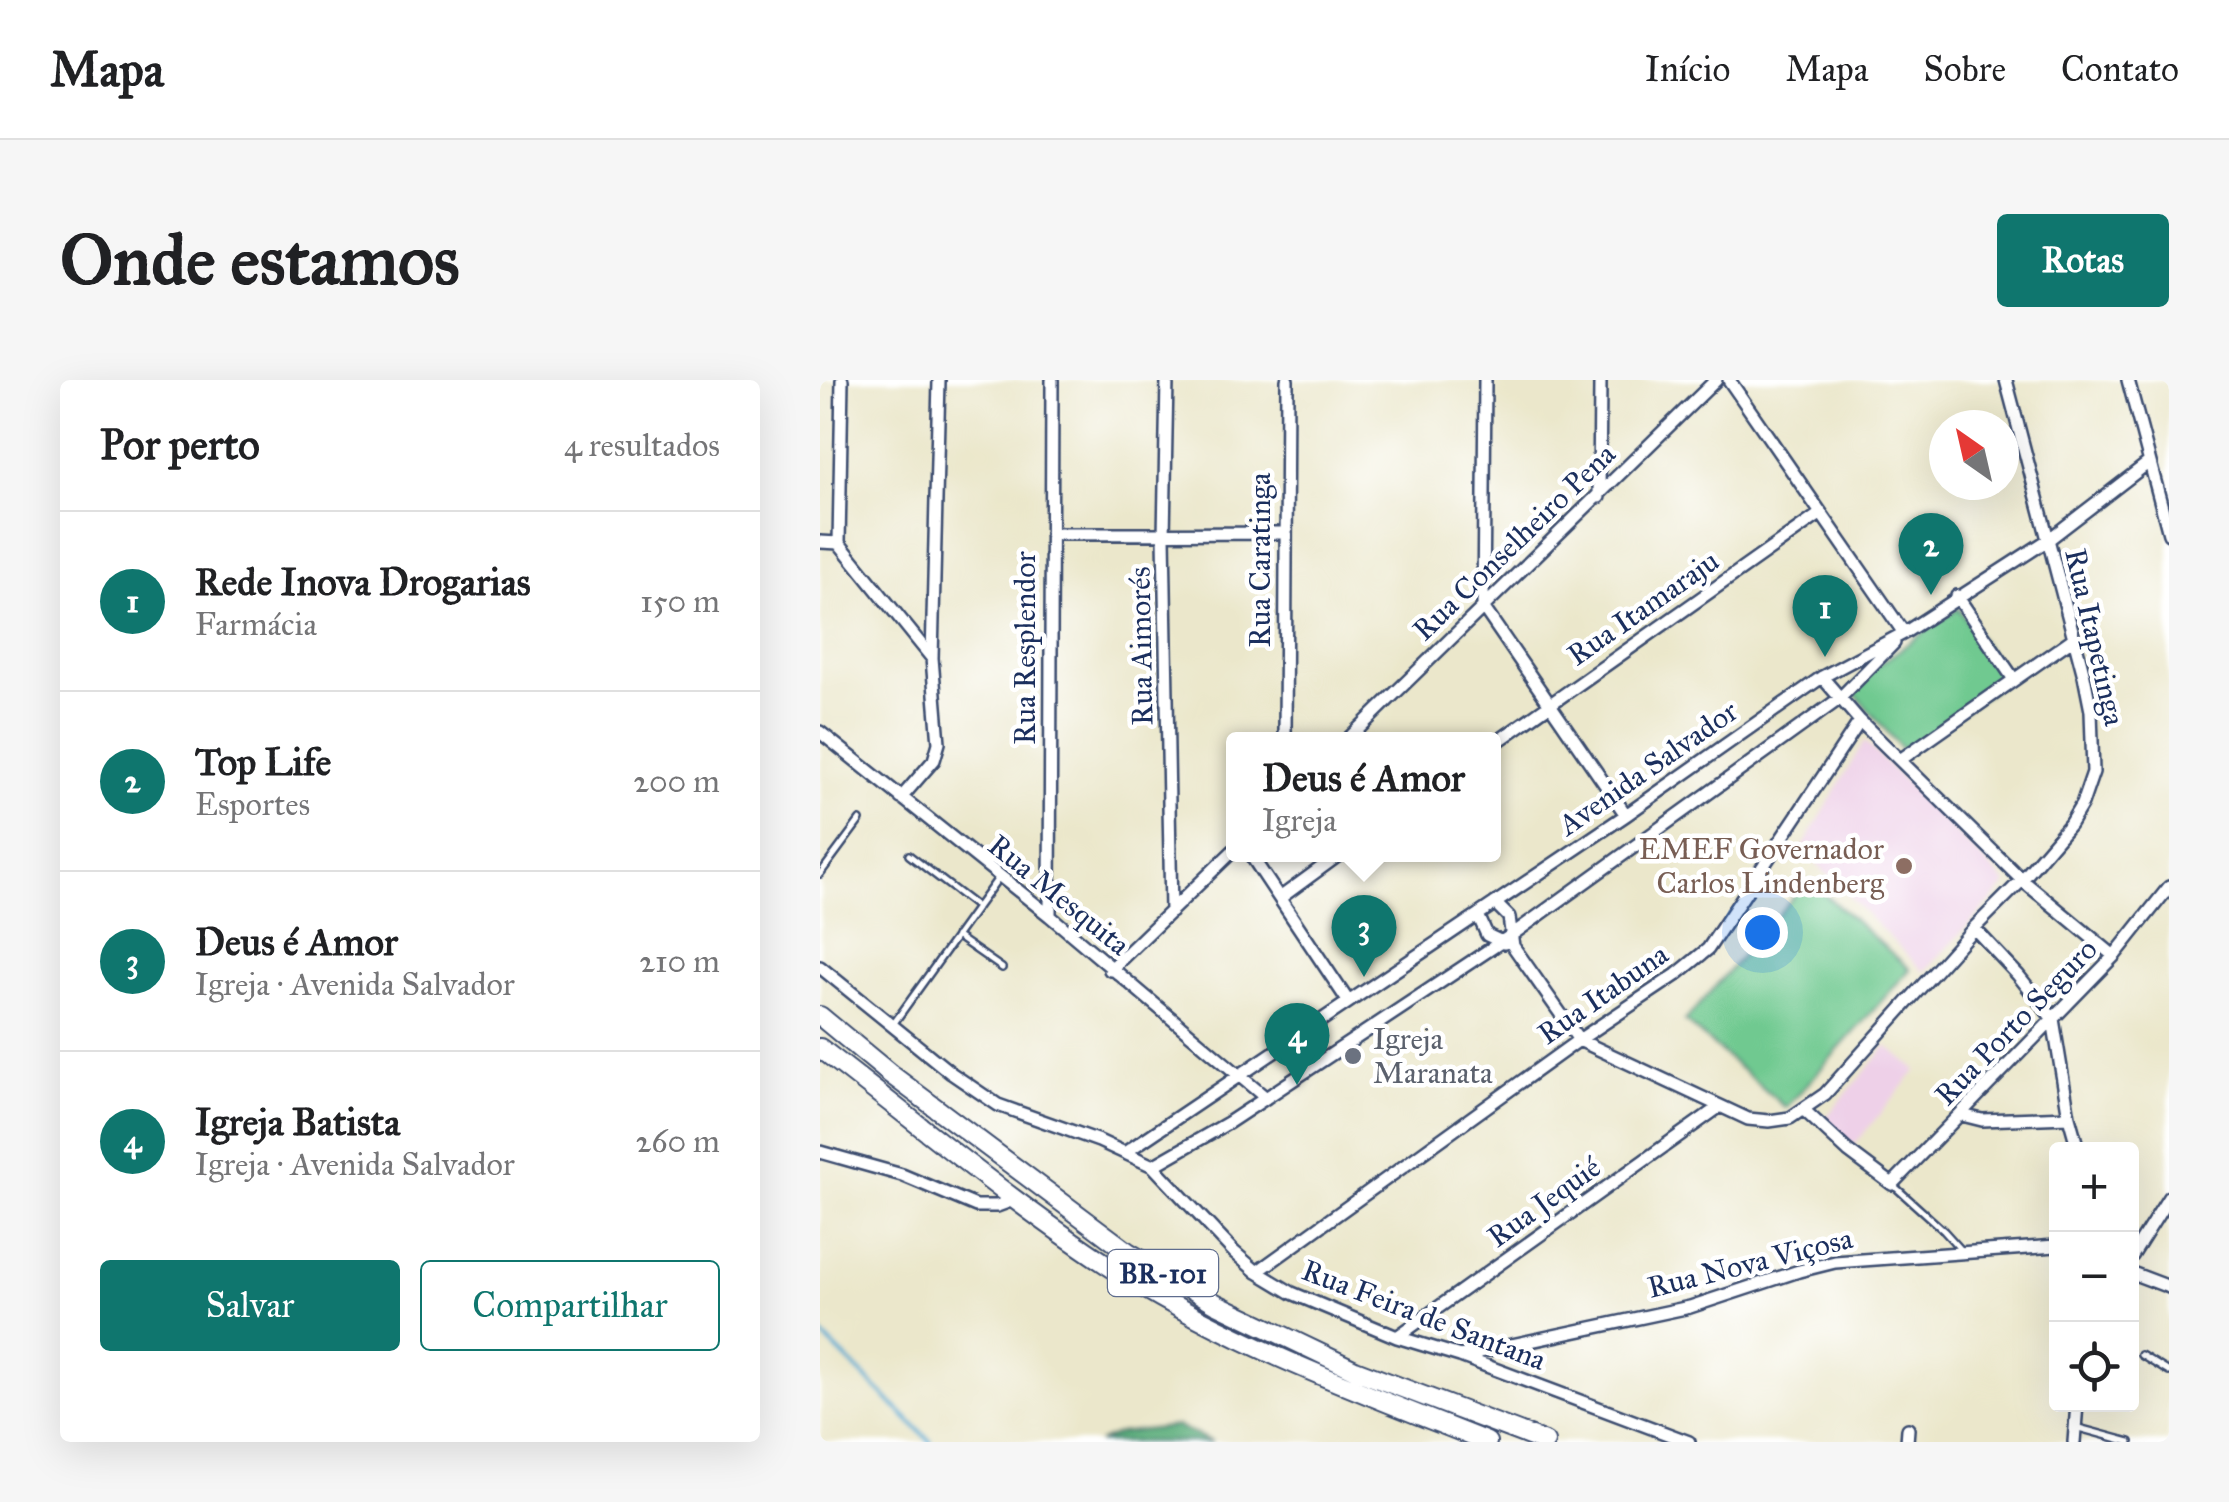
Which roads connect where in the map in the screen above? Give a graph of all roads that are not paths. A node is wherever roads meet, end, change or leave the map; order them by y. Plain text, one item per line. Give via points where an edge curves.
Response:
1 (842, 380) edge
2 (939, 380) edge
3 (1052, 380) edge
4 (1167, 380) edge
5 (1288, 380) edge
6 (1485, 380) edge
7 (1600, 380) edge
8 (1716, 380) edge
9 (1728, 380) edge
10 (2006, 380) edge
11 (2128, 380) edge
12 (2148, 462) junction
13 (1599, 497) junction
14 (1820, 514) junction
15 (1051, 534) junction
16 (1284, 534) junction
17 (2169, 534) edge
18 (1164, 536) junction
19 (2048, 540) junction
20 (820, 542) edge
21 (839, 543) junction
22 (1958, 596) junction
23 (1483, 606) junction
24 (1904, 633) junction
25 (2074, 638) junction
26 (932, 658) junction
27 (1822, 677) junction
28 (2013, 678) junction
29 (1839, 699) junction
30 (1549, 704) junction
31 (1860, 722) junction
32 (820, 732) edge
33 (1284, 732) edge
34 (1355, 732) edge
35 (1501, 739) edge
36 (830, 741) junction
37 (820, 753) edge
38 (1900, 760) junction
39 (901, 798) junction
40 (1626, 816) junction
41 (860, 820) dead end
42 (909, 854) dead end
43 (1226, 858) edge
44 (1255, 862) edge
45 (1329, 862) edge
46 (820, 874) edge
47 (999, 876) junction
48 (2022, 880) junction
49 (2169, 887) edge
50 (1280, 898) junction
51 (1495, 904) junction
52 (977, 907) junction
53 (1171, 912) junction
54 (1478, 915) junction
55 (1050, 916) junction
56 (1974, 928) junction
57 (956, 936) junction
58 (1509, 941) junction
59 (2114, 956) junction
60 (820, 967) edge
61 (1002, 968) dead end
62 (1110, 970) junction
63 (1348, 1002) junction
64 (820, 1003) edge
65 (2053, 1019) junction
66 (824, 1020) edge
67 (892, 1025) junction
68 (1579, 1040) junction
69 (820, 1048) edge
70 (1240, 1076) junction
71 (1266, 1098) junction
72 (1719, 1107) junction
73 (1804, 1110) junction
74 (1962, 1115) junction
75 (2069, 1117) junction
76 (2076, 1142) edge
77 (820, 1152) edge
78 (1126, 1152) junction
79 (1153, 1166) junction
80 (1892, 1184) junction
81 (2169, 1197) edge
82 (1016, 1198) junction
83 (2139, 1245) edge
84 (2049, 1247) edge
85 (1964, 1255) junction
86 (1257, 1272) junction
87 (2139, 1276) edge
88 (2169, 1287) edge
89 (1398, 1337) junction
90 (2141, 1354) dead end
91 (1460, 1356) junction
92 (2168, 1370) edge
93 (2077, 1412) edge
94 (2075, 1427) junction
95 (1486, 1442) edge
96 (1545, 1442) edge
97 (1689, 1442) edge
98 (2074, 1442) edge
99 (2130, 1442) edge

1 - 21 street
2 - 26 street
3 - 15 street, Rua Resplendor
4 - 18 street, Rua Aimorés
5 - 16 street, Rua Caratinga
6 - 23 street
7 - 13 street
8 - 13 street, Rua Conselheiro Pena
9 - 14 street
10 - 19 street, Rua Itapetinga
11 - 12 street
12 - 17 street
12 - 19 street, Avenida Salvador
13 - 23 street, Rua Conselheiro Pena
14 - 24 street
14 - 30 street, Rua Itamaraju
15 - 18 street
15 - 55 street, Rua Resplendor
16 - 18 street
16 - 33 street, Rua Caratinga
18 - 53 street, Rua Aimorés
19 - 22 street, Avenida Salvador
19 - 25 street, Rua Itapetinga
20 - 21 street
21 - 26 street
22 - 24 street, Avenida Salvador
22 - 28 street
23 - 30 street
23 - 34 street, Rua Conselheiro Pena
24 - 27 street, Avenida Salvador
24 - 29 street, Avenida Salvador
25 - 28 street
25 - 48 street, Rua Itapetinga via 2091,711 2093,772 2070,824
26 - 39 street via 938,750
27 - 29 street
27 - 40 street, Avenida Salvador
28 - 38 street
29 - 31 street
29 - 58 street, Avenida Salvador
30 - 35 street, Rua Itamaraju
30 - 40 street
31 - 38 street
31 - 68 street, Rua Itabuna via 1708,948
32 - 36 street, Rua Mesquita
36 - 37 street
36 - 39 street, Rua Mesquita
38 - 48 street
39 - 47 street, Rua Mesquita
40 - 51 street, Avenida Salvador
41 - 46 lane
42 - 52 lane
43 - 53 street
44 - 50 street
45 - 50 street
47 - 52 lane
47 - 55 street, Rua Mesquita
48 - 56 street, Rua Itapetinga
48 - 59 street
49 - 59 street, Rua Porto Seguro
50 - 63 street
51 - 54 street, Avenida Salvador
51 - 58 street via 1509,917
52 - 57 lane
53 - 62 street
54 - 58 street via 1487,935
54 - 63 street, Avenida Salvador
55 - 62 street, Rua Mesquita
56 - 65 street
56 - 73 street, Rua Itapetinga via 1844,1076
57 - 61 lane
57 - 67 lane
58 - 68 street
58 - 71 street, Avenida Salvador
59 - 65 street, Rua Porto Seguro
60 - 67 street, Rua Feira de Santana
62 - 70 street, Rua Mesquita
63 - 70 street, Avenida Salvador
64 - 66 main road
65 - 74 street, Rua Porto Seguro
65 - 75 street
66 - 96 main road, BR-101 via 1060,1204 1157,1270 1354,1370
67 - 78 street, Rua Feira de Santana via 998,1105
68 - 72 street
68 - 86 street, Rua Itabuna
69 - 82 main road, BR-101
70 - 71 street, Rua Mesquita
70 - 78 street, Avenida Salvador
71 - 79 street, Avenida Salvador
72 - 73 street via 1769,1121
72 - 89 street, Rua Jequié
73 - 80 street
74 - 75 street
74 - 80 street, Rua Porto Seguro
75 - 76 street
77 - 82 street via 902,1175 976,1206
78 - 79 street, Rua Feira de Santana
79 - 86 street, Rua Feira de Santana
80 - 85 lane
81 - 83 street
82 - 95 main road, BR-101 via 1177,1306 1294,1364
84 - 85 street, Rua Nova Viçosa
85 - 91 street, Rua Nova Viçosa via 1835,1262 1690,1307
86 - 89 street, Rua Feira de Santana
87 - 88 street
89 - 91 street, Rua Feira de Santana
90 - 92 lane
91 - 97 street, Rua Feira de Santana
93 - 94 street
94 - 98 street
94 - 99 lane

